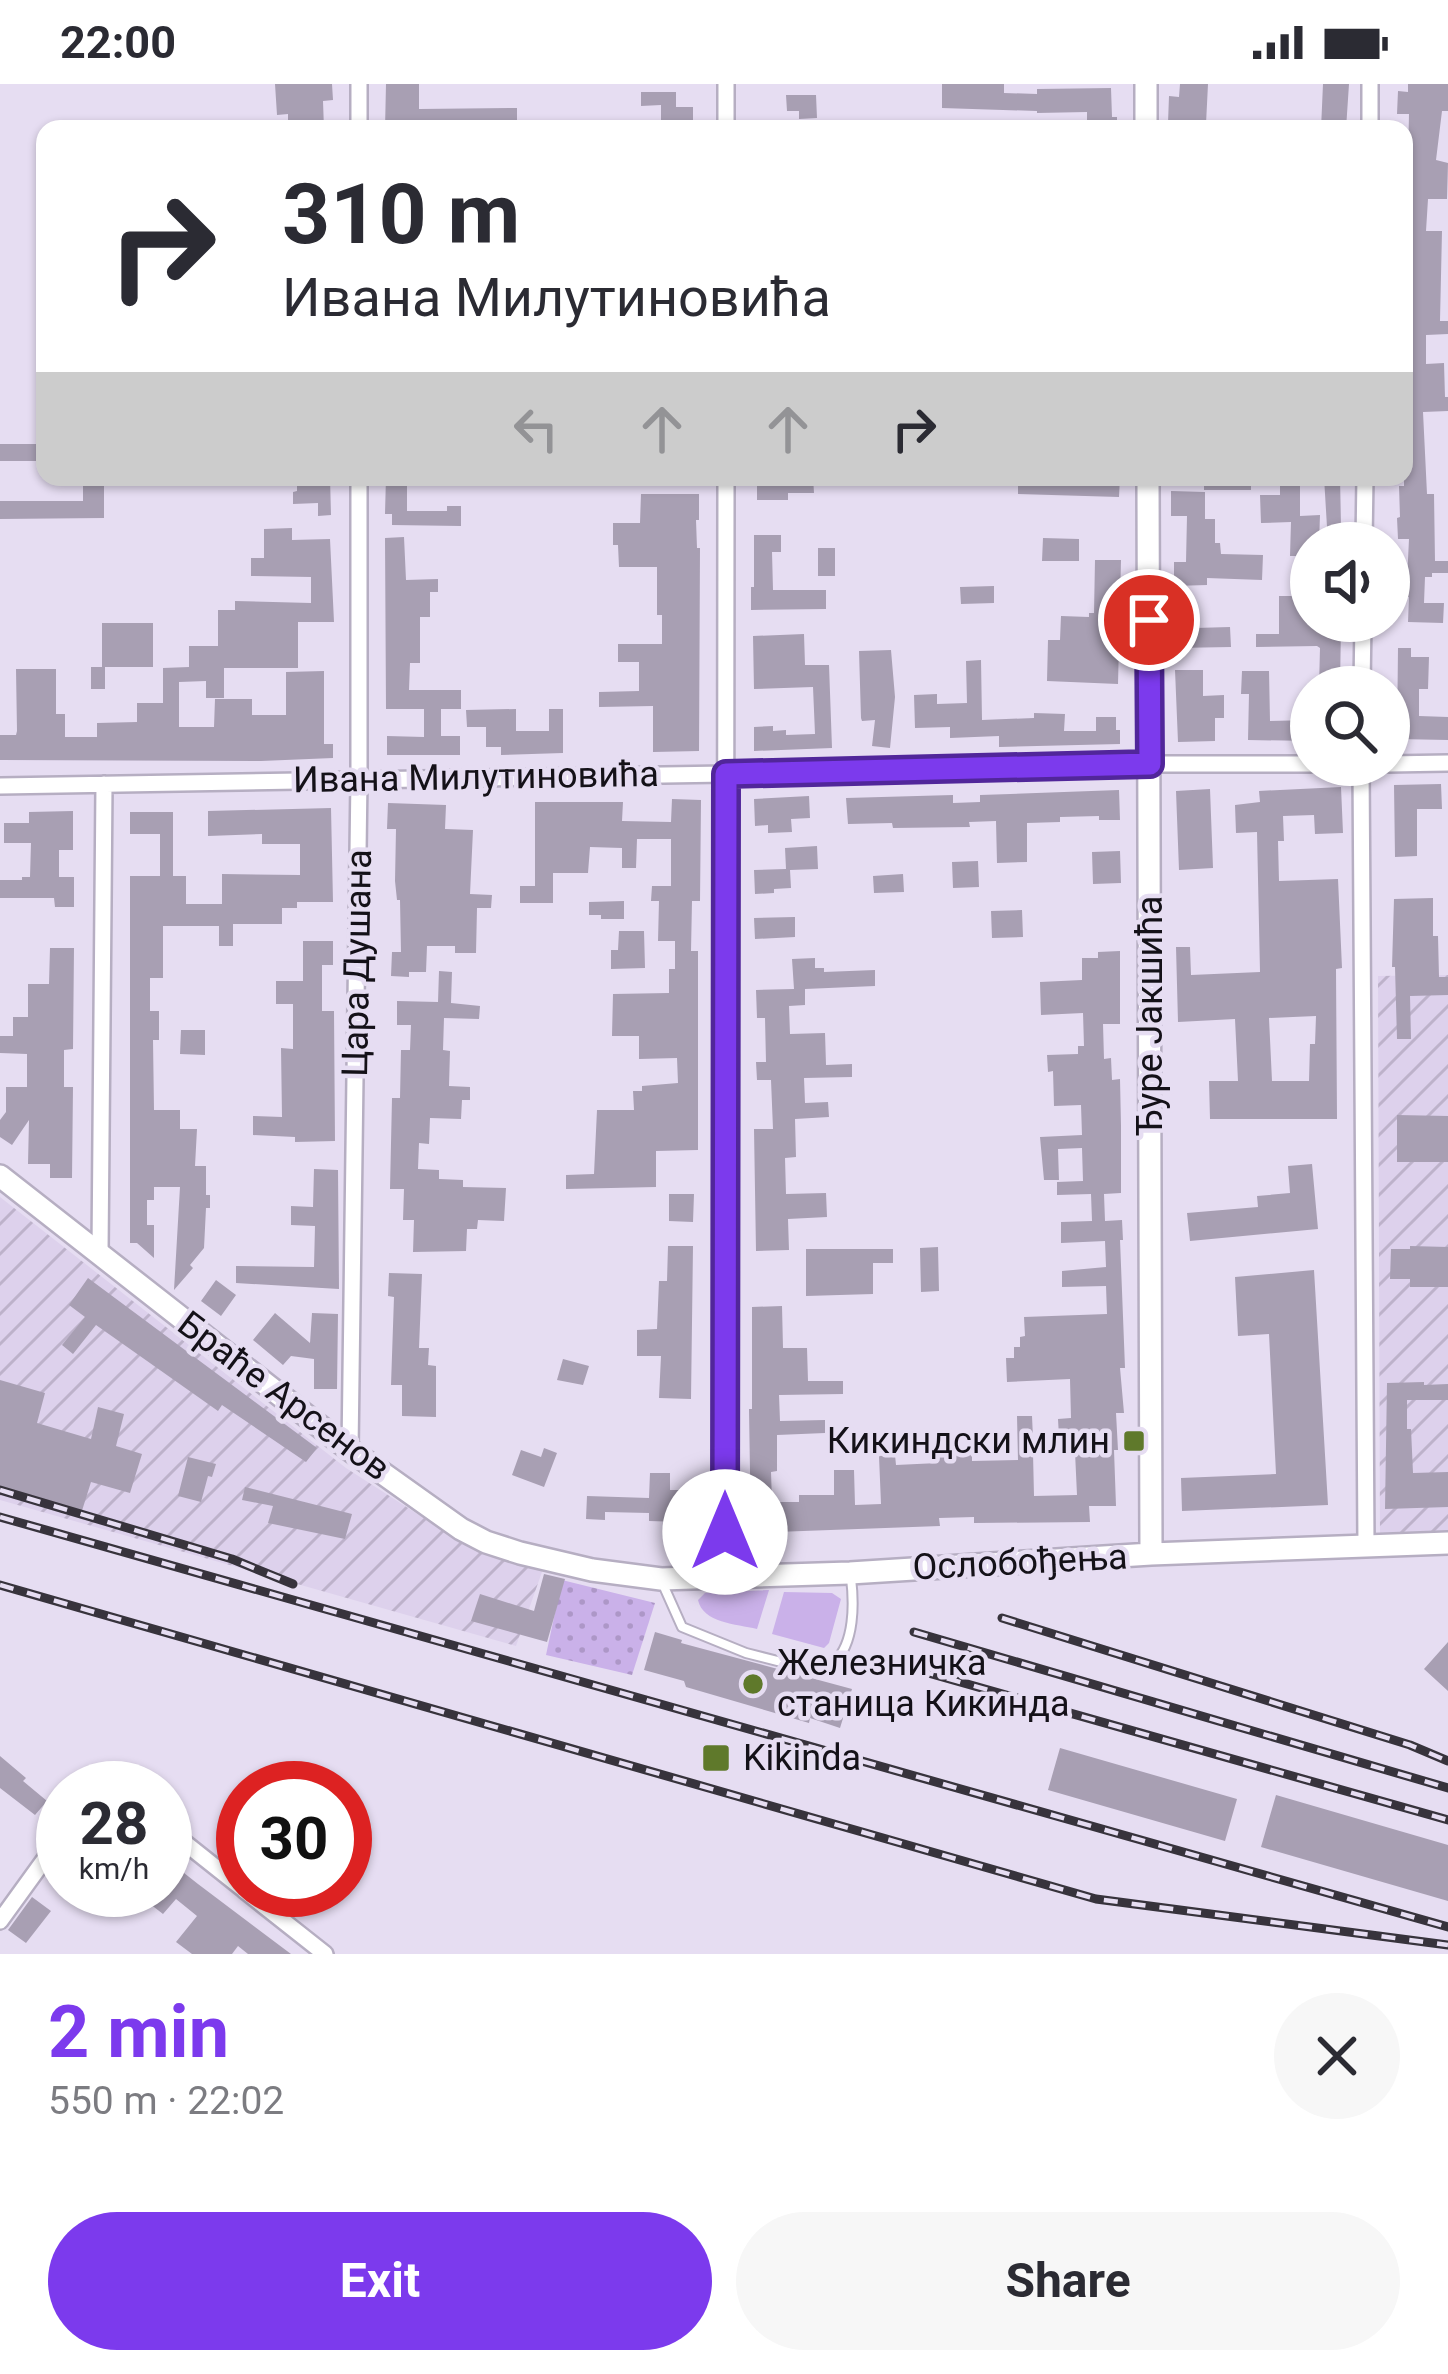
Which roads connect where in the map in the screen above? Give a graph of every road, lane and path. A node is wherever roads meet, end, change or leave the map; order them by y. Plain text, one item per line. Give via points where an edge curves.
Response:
1 (359, 84) edge
2 (726, 84) edge
3 (1146, 84) edge
4 (1370, 84) edge
5 (359, 120) edge
6 (726, 120) edge
7 (1146, 120) edge
8 (1370, 120) edge
9 (359, 486) edge
10 (726, 486) edge
11 (1148, 486) edge
12 (1365, 486) edge
13 (1364, 522) edge
14 (1448, 763) edge
15 (1150, 764) junction
16 (1290, 764) edge
17 (1410, 764) edge
18 (726, 774) junction
19 (359, 778) junction
20 (104, 784) junction
21 (0, 786) edge
22 (1360, 786) edge
23 (0, 1176) edge
24 (100, 1253) junction
25 (350, 1450) junction
26 (1448, 1543) edge
27 (1366, 1546) junction
28 (1151, 1554) junction
29 (592, 1570) joint
30 (850, 1573) junction
31 (725, 1578) junction
32 (661, 1579) junction
33 (192, 1849) edge
34 (216, 1868) edge
35 (36, 1869) edge
36 (2, 1914) edge
37 (278, 1917) edge
38 (325, 1954) edge

1 - 5 street
2 - 6 street
3 - 7 main road
4 - 8 street
9 - 19 street, Цара Душана
10 - 18 street
11 - 15 main road, Ђуре Јакшића
12 - 13 street
14 - 17 street
15 - 16 street, Ивана Милутиновића
15 - 18 street, Ивана Милутиновића
15 - 28 main road, Ђуре Јакшића
18 - 19 street, Ивана Милутиновића
18 - 31 street
19 - 20 street, Ивана Милутиновића
19 - 25 street, Цара Душана
20 - 21 street, Ивана Милутиновића
20 - 24 street
22 - 27 street
23 - 24 main road, Браће Арсенов
24 - 25 main road, Браће Арсенов
25 - 29 main road, Браће Арсенов via 486,1542
26 - 27 main road, Ослобођења
27 - 28 main road, Ослобођења
28 - 30 main road, Ослобођења
29 - 32 main road, Ослобођења
30 - 31 main road, Ослобођења
30 - 32 lane via 855,1608 845,1646 817,1671 682,1627
31 - 32 main road, Ослобођења
33 - 34 street
35 - 36 street
37 - 38 street

